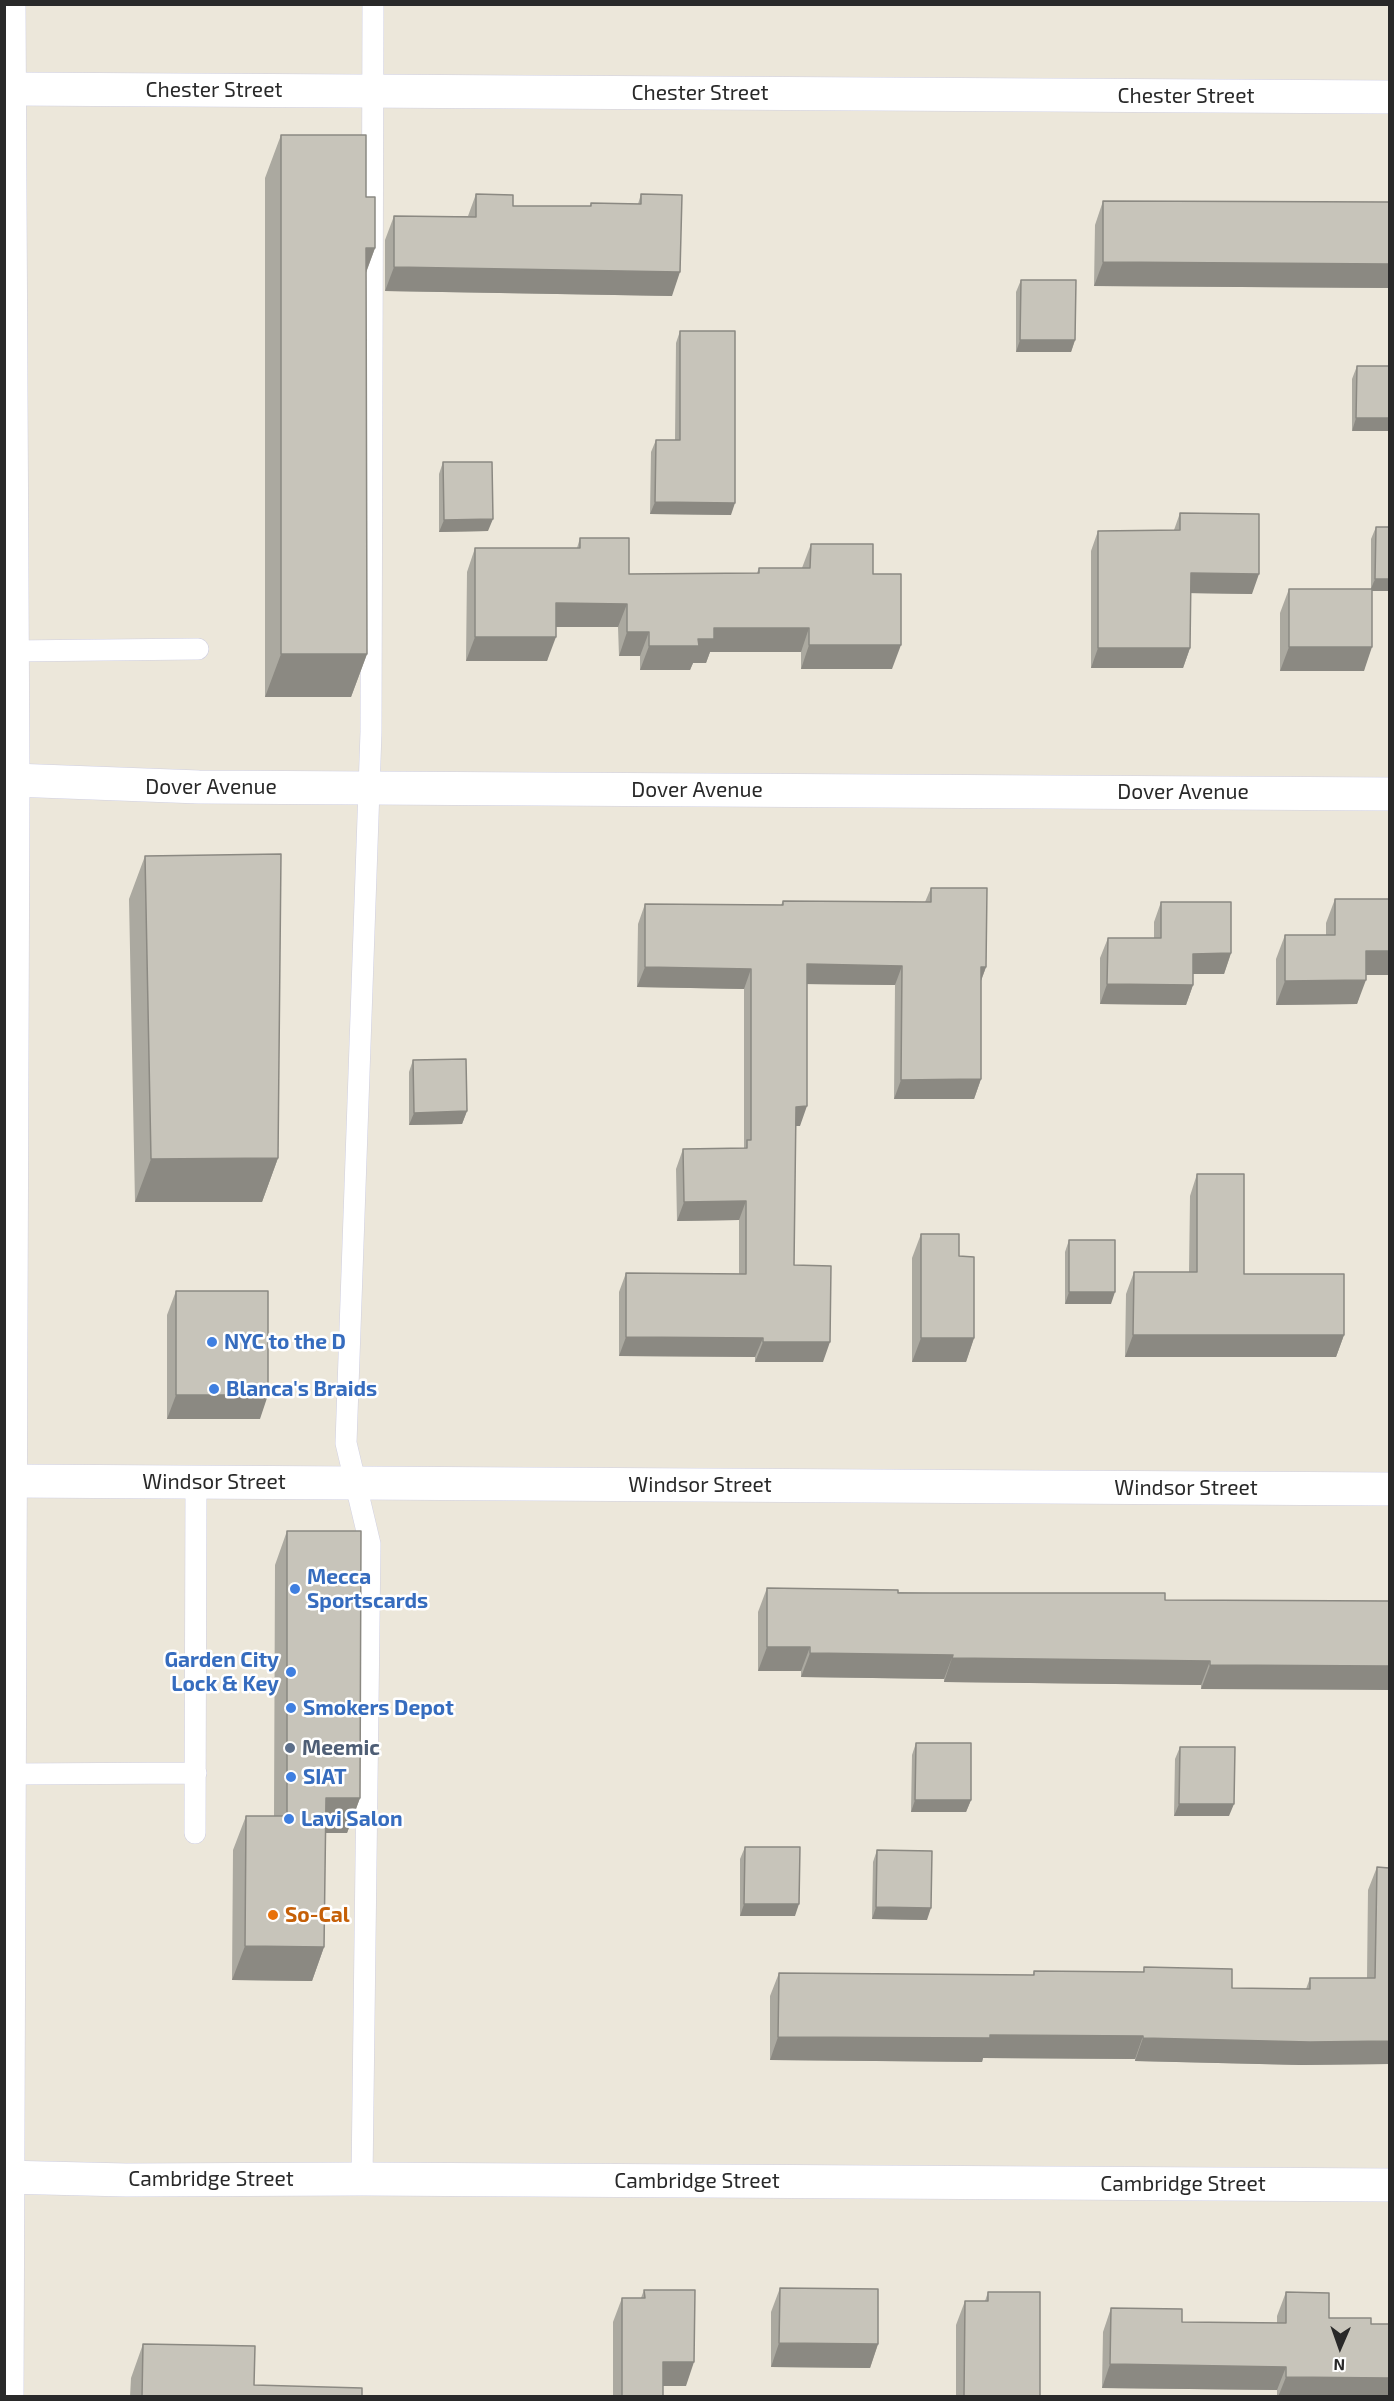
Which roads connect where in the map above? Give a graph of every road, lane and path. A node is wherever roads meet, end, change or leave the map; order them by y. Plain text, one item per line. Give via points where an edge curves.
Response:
1 (9, 4) edge
2 (373, 4) edge
3 (10, 89) junction
4 (373, 90) junction
5 (1389, 98) edge
6 (198, 649) dead end
7 (12, 651) junction
8 (9, 780) edge
9 (369, 788) junction
10 (1389, 794) edge
11 (7, 1481) edge
12 (196, 1482) junction
13 (356, 1483) junction
14 (1389, 1489) edge
15 (196, 1773) junction
16 (10, 1774) junction
17 (195, 1833) dead end
18 (6, 2176) edge
19 (362, 2179) junction
20 (1389, 2185) edge
21 (6, 2347) edge
22 (7, 2397) edge

1 - 3 street
2 - 4 lane
3 - 4 street, Chester Street
3 - 7 street
4 - 5 street, Chester Street
4 - 9 lane
6 - 7 lane
7 - 8 street
8 - 9 street, Dover Avenue via 128,786
8 - 11 street
9 - 10 street, Dover Avenue
9 - 13 lane via 346,1443
11 - 12 street, Windsor Street
11 - 16 street
12 - 13 street, Windsor Street
12 - 15 lane
13 - 14 street, Windsor Street
13 - 19 lane via 370,1544
15 - 16 lane
15 - 17 lane
16 - 18 street
18 - 19 street, Cambridge Street
18 - 21 street
19 - 20 street, Cambridge Street
21 - 22 street

